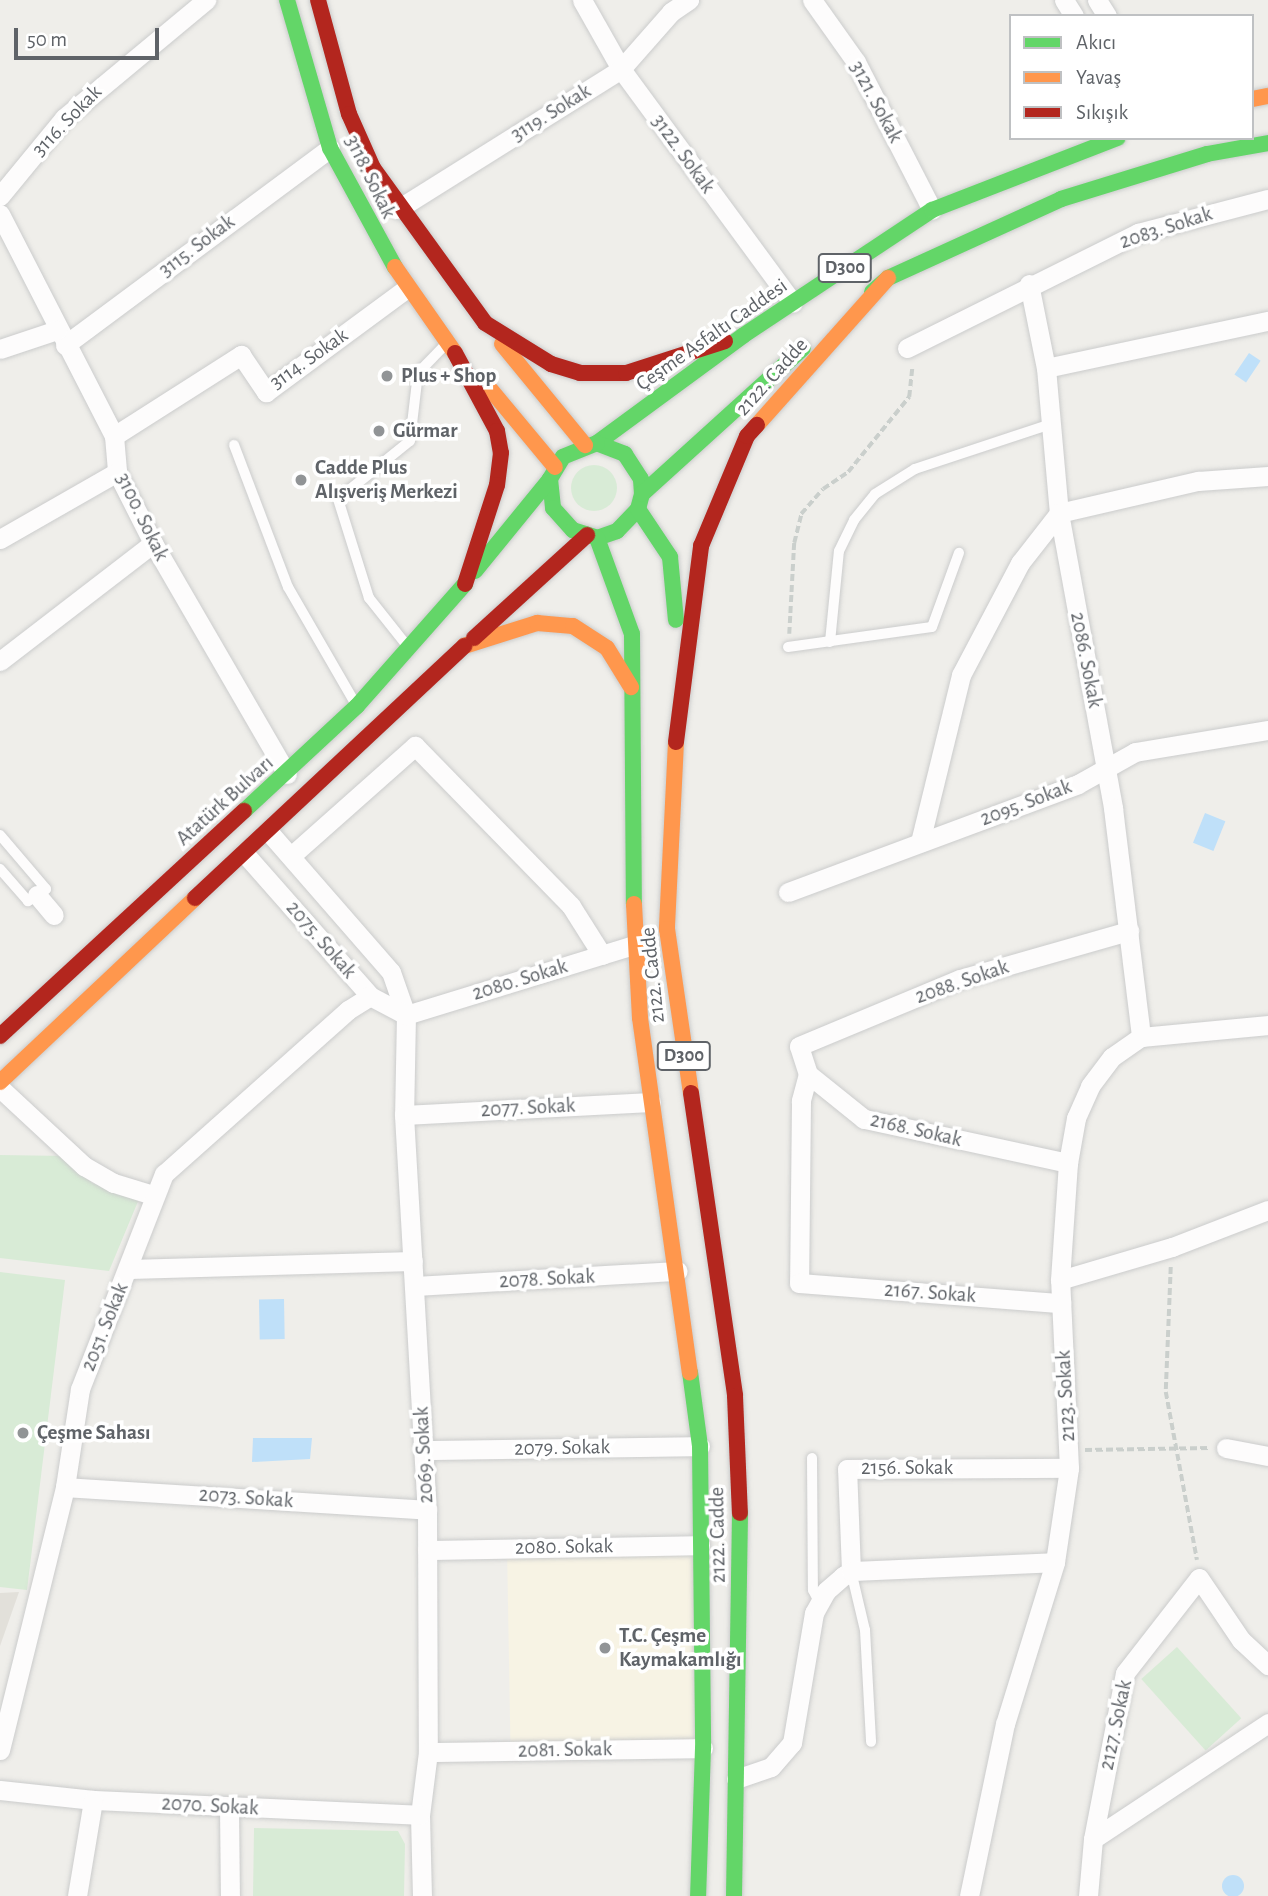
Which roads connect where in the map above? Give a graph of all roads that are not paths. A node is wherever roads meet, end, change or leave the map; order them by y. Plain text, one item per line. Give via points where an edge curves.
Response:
1 (206, 0) edge
2 (287, 0) edge
3 (318, 0) edge
4 (582, 0) edge
5 (689, 0) edge
6 (812, 0) edge
7 (621, 69) junction
8 (1113, 140) edge
9 (1268, 143) edge
10 (330, 148) junction
11 (0, 196) edge
12 (1268, 199) edge
13 (398, 209) junction
14 (932, 210) junction
15 (0, 214) edge
16 (888, 278) junction
17 (1029, 284) junction
18 (407, 288) junction
19 (793, 303) junction
20 (1268, 321) edge
21 (485, 323) junction
22 (744, 335) junction
23 (61, 337) junction
24 (451, 348) junction
25 (907, 348) road end
26 (0, 349) edge
27 (1046, 368) junction
28 (1051, 424) junction
29 (114, 436) junction
30 (591, 444) junction
31 (234, 445) dead end
32 (117, 472) junction
33 (553, 473) junction
34 (1268, 476) edge
35 (640, 501) junction
36 (1059, 513) junction
37 (592, 537) junction
38 (0, 540) edge
39 (153, 543) junction
40 (959, 553) dead end
41 (465, 584) junction
42 (830, 642) junction
43 (464, 646) junction
44 (788, 647) road end
45 (411, 650) junction
46 (0, 661) edge
47 (633, 692) junction
48 (357, 706) junction
49 (677, 720) junction
50 (1268, 730) edge
51 (1107, 768) junction
52 (287, 774) junction
53 (268, 831) junction
54 (0, 835) edge
55 (920, 842) junction
56 (245, 854) junction
57 (290, 856) junction
58 (0, 869) edge
59 (788, 892) dead end
60 (37, 895) junction
61 (54, 915) dead end
62 (1129, 931) junction
63 (634, 945) junction
64 (602, 955) junction
65 (370, 996) junction
66 (406, 1015) junction
67 (1268, 1025) edge
68 (0, 1036) edge
69 (1141, 1037) junction
70 (808, 1074) junction
71 (0, 1083) edge
72 (0, 1088) edge
73 (651, 1102) junction
74 (404, 1115) junction
75 (1068, 1163) junction
76 (153, 1195) junction
77 (1268, 1210) edge
78 (413, 1261) junction
79 (130, 1269) junction
80 (678, 1271) junction
81 (1060, 1280) junction
82 (415, 1286) junction
83 (1061, 1303) junction
84 (700, 1446) junction
85 (1226, 1448) road end
86 (425, 1450) junction
87 (1268, 1456) edge
88 (811, 1458) dead end
89 (1069, 1459) junction
90 (65, 1487) junction
91 (427, 1510) junction
92 (700, 1545) junction
93 (427, 1550) junction
94 (1055, 1562) junction
95 (851, 1571) junction
96 (819, 1602) junction
97 (1268, 1665) edge
98 (1268, 1723) edge
99 (871, 1742) dead end
100 (702, 1748) junction
101 (0, 1750) edge
102 (428, 1752) junction
103 (736, 1779) junction
104 (0, 1790) edge
105 (93, 1800) junction
106 (229, 1807) junction
107 (420, 1815) junction
108 (1093, 1839) junction
109 (78, 1896) edge
110 (230, 1896) edge
111 (422, 1896) edge
112 (698, 1896) edge
113 (734, 1896) edge
114 (969, 1896) edge
115 (1088, 1896) edge

1 - 11 street, 3116. Sokak via 64,118
2 - 10 main road, 3118. Sokak
3 - 13 main road, 3118. Sokak via 349,114
4 - 7 street, 3122. Sokak
5 - 7 street, 3119. Sokak via 671,12
6 - 14 street, 3121. Sokak via 856,62
7 - 13 street, 3119. Sokak
7 - 19 street, 3122. Sokak
8 - 14 main road, Çeşme Asfaltı Caddesi / D300
9 - 16 main road, D300 via 1207,154 1060,199
10 - 18 main road, 3118. Sokak
10 - 23 street, 3115. Sokak
12 - 17 street, 2083. Sokak via 1138,233
13 - 21 main road, 3118. Sokak
14 - 19 main road, Çeşme Asfaltı Caddesi / D300
15 - 23 street, 3100. Sokak
16 - 35 main road via 780,366
16 - 49 main road, 2122. Cadde / D300 via 747,436 701,546
17 - 25 street, 2083. Sokak
17 - 27 street, 2086. Sokak
18 - 24 main road, 3118. Sokak
18 - 29 street, 3114. Sokak via 266,392 242,355
19 - 22 main road, Çeşme Asfaltı Caddesi / D300
20 - 27 street
21 - 22 main road via 551,363 580,373 626,373
21 - 30 main road, 3118. Sokak
22 - 30 main road, Çeşme Asfaltı Caddesi / D300
23 - 26 street, 3115. Sokak
23 - 29 street, 3100. Sokak
24 - 33 main road
24 - 41 main road via 497,431 501,453 497,485
24 - 45 lane via 418,373 410,441 338,499 369,598
27 - 28 street, 2086. Sokak
28 - 36 street, 2086. Sokak
28 - 42 lane via 915,468 875,494 854,520 839,551
29 - 32 street, 3100. Sokak
30 - 33 main road, D300
30 - 35 main road via 625,454 638,472
31 - 48 lane via 288,587
32 - 38 street
32 - 39 street, 3100. Sokak
33 - 37 main road via 553,508 567,525
33 - 41 main road, D300
34 - 36 street via 1198,481
35 - 37 main road via 617,531
35 - 49 main road via 670,556 676,589
36 - 51 street, 2086. Sokak
36 - 55 street via 1020,563 961,675
37 - 43 main road
37 - 47 main road, 2122. Cadde / D300 via 632,635
39 - 46 street
39 - 52 street, 3100. Sokak
40 - 42 lane via 932,627
41 - 45 main road, Atatürk Bulvarı / D300
42 - 44 lane
43 - 47 main road via 537,623 573,626 607,648
43 - 53 main road
45 - 48 main road, Atatürk Bulvarı / D300
47 - 63 main road, 2122. Cadde / D300
48 - 52 main road, Atatürk Bulvarı / D300
49 - 103 main road, 2122. Cadde / D300 via 667,929 735,1396 742,1555
50 - 51 street, 2095. Sokak via 1135,752
51 - 55 street, 2095. Sokak via 1078,784
51 - 62 street, 2086. Sokak
52 - 68 main road, Atatürk Bulvarı / D300
53 - 56 main road
53 - 57 street
54 - 60 lane via 46,889
55 - 59 street, 2095. Sokak
56 - 65 street, 2075. Sokak
56 - 71 main road
57 - 64 street via 415,746 571,906
57 - 66 street via 391,972
58 - 60 lane via 27,901
60 - 61 street
62 - 69 street, 2086. Sokak
62 - 70 street, 2088. Sokak via 960,979 799,1046
63 - 64 street, 2080. Sokak
63 - 73 main road, 2122. Cadde / D300
64 - 66 street, 2080. Sokak
65 - 66 street, 2075. Sokak
65 - 76 street, 2051. Sokak via 178,1157
66 - 74 street, 2069. Sokak
67 - 69 street, 2123. Sokak
69 - 75 street, 2123. Sokak via 1112,1056 1090,1086 1076,1118
70 - 75 street, 2168. Sokak via 863,1119
70 - 83 street, 2167. Sokak via 800,1113 799,1283
72 - 76 street via 84,1166 114,1183
73 - 74 street, 2077. Sokak
73 - 80 main road, 2122. Cadde / D300
74 - 78 street, 2069. Sokak
75 - 81 street, 2123. Sokak
76 - 79 street, 2051. Sokak
77 - 81 street via 1172,1247
78 - 79 street
78 - 82 street, 2069. Sokak
79 - 90 street, 2051. Sokak via 97,1337 80,1389
80 - 82 street, 2078. Sokak
80 - 84 main road, 2122. Cadde / D300
81 - 83 street, 2123. Sokak
82 - 86 street, 2069. Sokak
83 - 89 street, 2123. Sokak
84 - 86 street, 2079. Sokak
84 - 92 main road, 2122. Cadde / D300
85 - 87 street
86 - 91 street, 2069. Sokak
88 - 96 lane via 813,1590
89 - 94 street, 2123. Sokak
89 - 95 street, 2156. Sokak via 847,1469
90 - 91 street, 2073. Sokak
90 - 101 street, 2051. Sokak
91 - 93 street, 2069. Sokak
92 - 93 street, 2080. Sokak
92 - 100 main road, 2122. Cadde / D300
93 - 102 street, 2069. Sokak
94 - 95 street
94 - 114 street, 2123. Sokak via 1005,1724
95 - 96 street via 834,1582
95 - 99 lane via 865,1630
96 - 103 street via 792,1743 771,1767
97 - 108 street, 2127. Sokak via 1241,1640 1199,1578 1125,1673
98 - 108 street
100 - 102 street, 2081. Sokak
100 - 112 main road, 2122. Cadde / D300
102 - 107 street, 2069. Sokak
103 - 113 main road, 2122. Cadde / D300
104 - 105 street, 2070. Sokak
105 - 106 street, 2070. Sokak
105 - 109 street
106 - 107 street, 2070. Sokak
106 - 110 street
107 - 111 street, 2069. Sokak
108 - 115 street, 2127. Sokak

